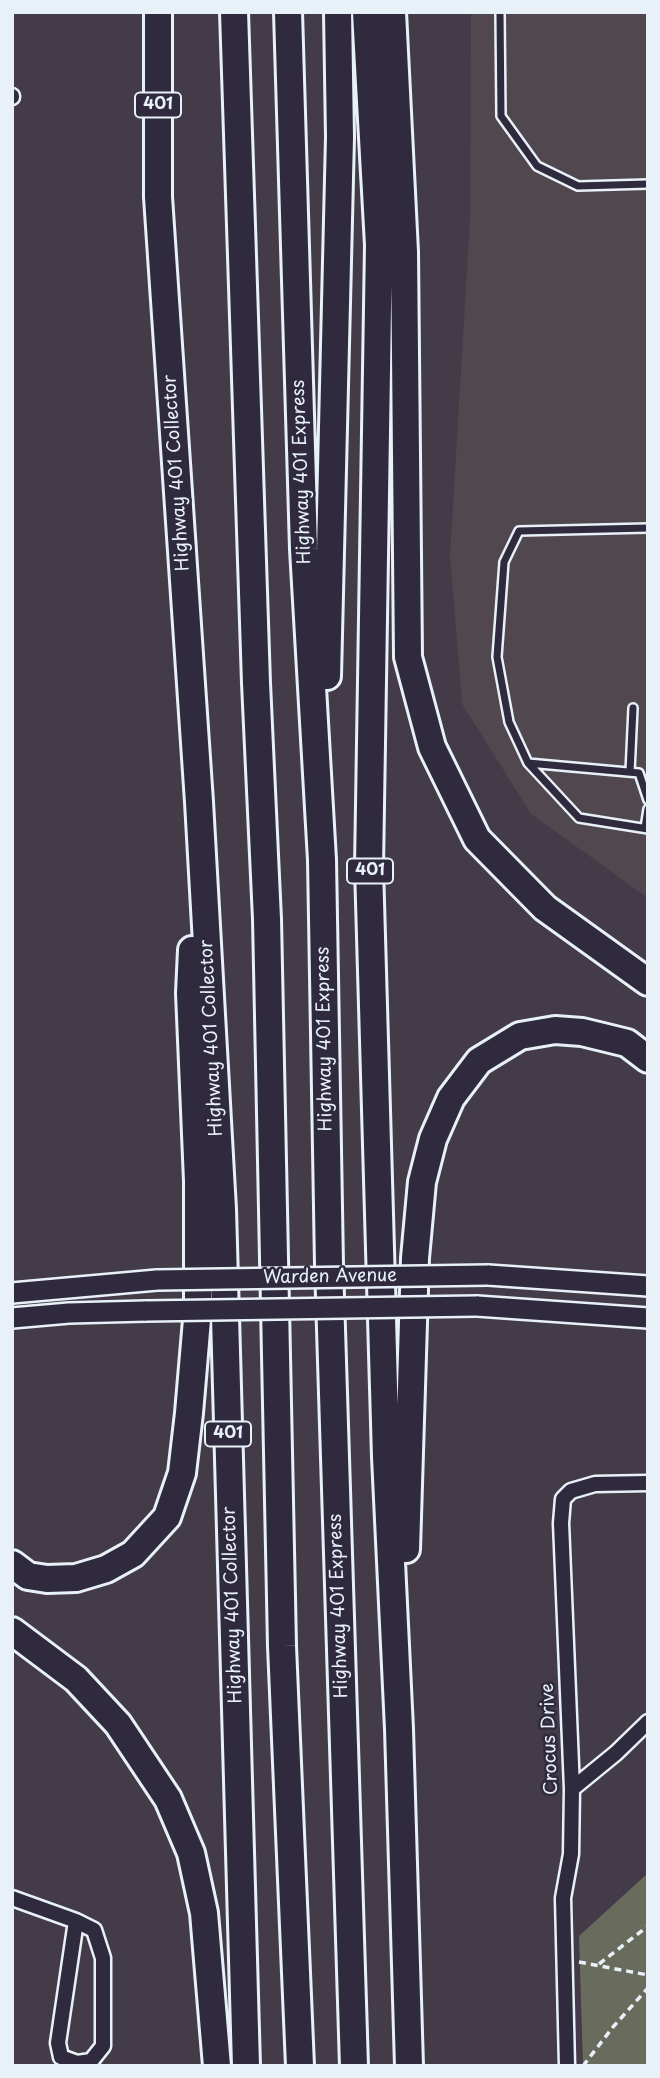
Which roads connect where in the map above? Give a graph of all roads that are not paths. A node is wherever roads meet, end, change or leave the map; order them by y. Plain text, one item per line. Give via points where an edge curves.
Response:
1 (158, 12) edge
2 (234, 12) edge
3 (288, 12) edge
4 (338, 12) edge
5 (366, 12) edge
6 (392, 12) edge
7 (500, 12) edge
8 (648, 184) edge
9 (648, 528) edge
10 (634, 708) dead end
11 (528, 763) junction
12 (630, 772) junction
13 (648, 800) edge
14 (199, 802) junction
15 (648, 809) edge
16 (646, 829) edge
17 (322, 860) junction
18 (648, 982) edge
19 (648, 1059) edge
20 (648, 1286) edge
21 (12, 1293) edge
22 (12, 1318) edge
23 (648, 1318) edge
24 (648, 1483) edge
25 (12, 1564) edge
26 (12, 1631) edge
27 (648, 1723) edge
28 (399, 1729) junction
29 (572, 1789) junction
30 (12, 1898) edge
31 (76, 1921) junction
32 (217, 2066) edge
33 (246, 2066) edge
34 (300, 2066) edge
35 (354, 2066) edge
36 (409, 2066) edge
37 (567, 2066) edge

1 - 14 highway, Highway 401 Collector / 401 via 158,197
2 - 34 highway via 267,919 282,1646
3 - 17 highway, Highway 401 Express / 401 via 304,550
4 - 17 highway via 340,137
5 - 28 highway, 401 via 379,245 369,867 386,1457
6 - 18 highway via 404,252 408,657 432,747 477,839 544,908
7 - 8 lane via 501,116 537,166 578,186
9 - 11 lane via 519,531 504,562 497,657 509,722
10 - 12 lane
11 - 12 lane
11 - 16 lane via 579,818
12 - 13 lane via 639,774
14 - 25 highway via 190,993 198,1308 182,1472 167,1517 132,1555 76,1578 28,1576
14 - 33 highway, Highway 401 Collector / 401 via 223,1223
15 - 16 lane
17 - 35 highway, Highway 401 Express / 401 via 329,1265
19 - 28 highway via 627,1043 582,1032 555,1030 520,1036 479,1061 451,1098 433,1139 422,1182 415,1258
20 - 21 main road, Warden Avenue, bridge via 488,1275 157,1280
22 - 23 main road, Warden Avenue, bridge via 146,1311 477,1306
24 - 29 street, Crocus Drive via 595,1484 571,1490 563,1499
26 - 32 highway via 76,1679 118,1724 168,1799 191,1853 204,1913
27 - 29 street
28 - 36 highway, 401
29 - 37 street, Crocus Drive via 571,1854 563,1898
30 - 31 street
31 - 31 street via 58,2043 61,2057 77,2063 91,2062 103,2046 103,1958 94,1930

